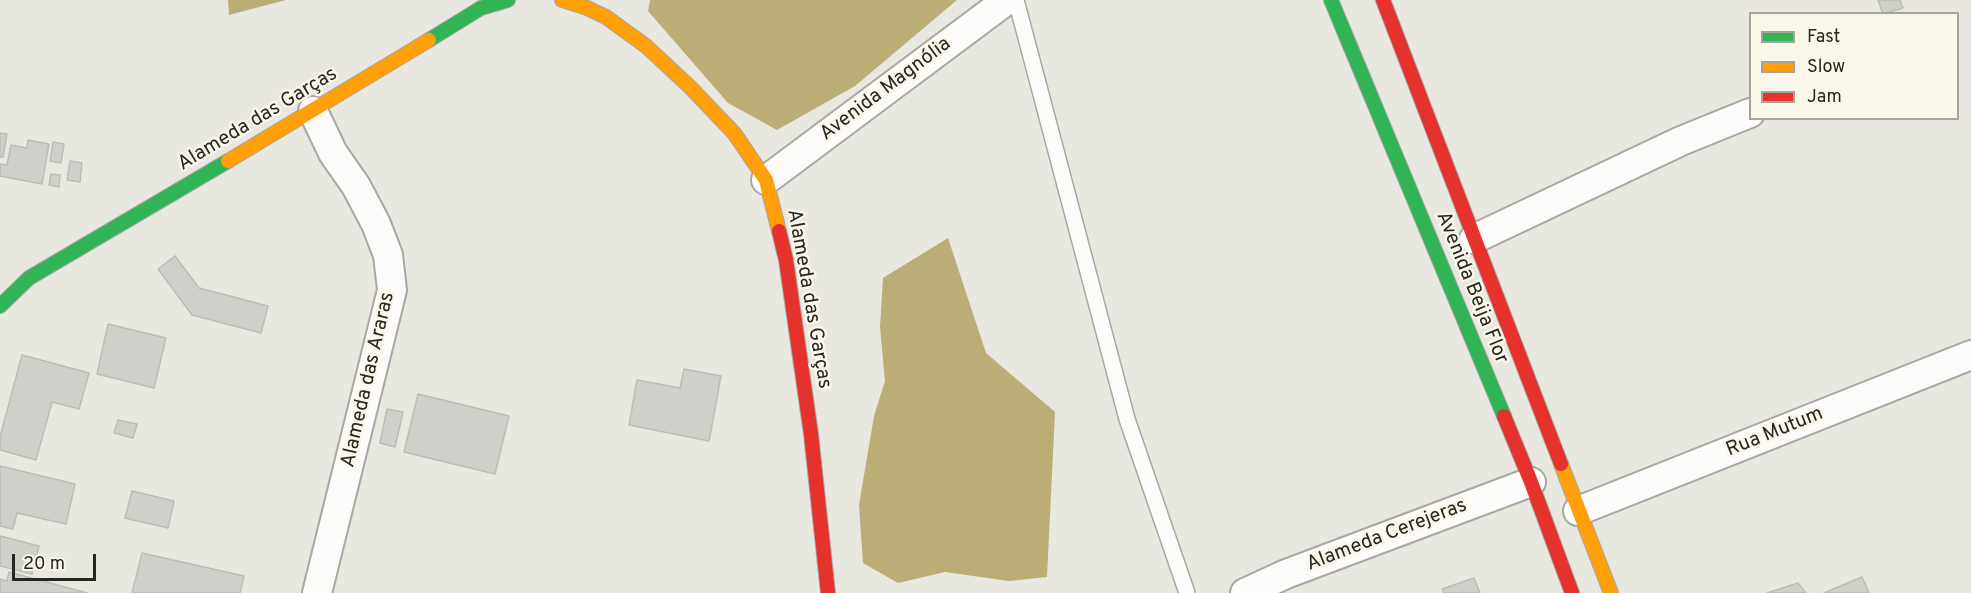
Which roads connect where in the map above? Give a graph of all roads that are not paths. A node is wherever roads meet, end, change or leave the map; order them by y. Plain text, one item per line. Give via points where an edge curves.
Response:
1 (508, 0) edge
2 (562, 0) edge
3 (1006, 0) edge
4 (1016, 0) edge
5 (1331, 0) edge
6 (1383, 0) edge
7 (313, 111) junction
8 (1749, 113) edge
9 (766, 180) junction
10 (1474, 239) junction
11 (0, 306) edge
12 (1971, 355) edge
13 (1531, 482) junction
14 (1578, 511) junction
15 (317, 593) edge
16 (828, 593) edge
17 (1187, 593) edge
18 (1245, 593) edge
19 (1572, 593) edge
20 (1611, 593) edge

1 - 7 street, Alameda das Garças via 481,8
2 - 9 street, Alameda das Garças via 606,18 646,46 734,133
3 - 9 street, Avenida Magnólia
4 - 17 lane via 1127,419
5 - 13 street, Avenida Beija Flor
6 - 10 street, Avenida Beija Flor
7 - 11 street, Alameda das Garças via 28,278
7 - 15 street, Alameda das Araras via 376,224 388,255 392,290
8 - 10 street via 1681,141
9 - 16 street, Alameda das Garças via 786,260 811,434
10 - 14 street, Avenida Beija Flor
12 - 14 street, Rua Mutum
13 - 18 street, Alameda Cerejeras
13 - 19 street, Avenida Beija Flor
14 - 20 street, Avenida Beija Flor

